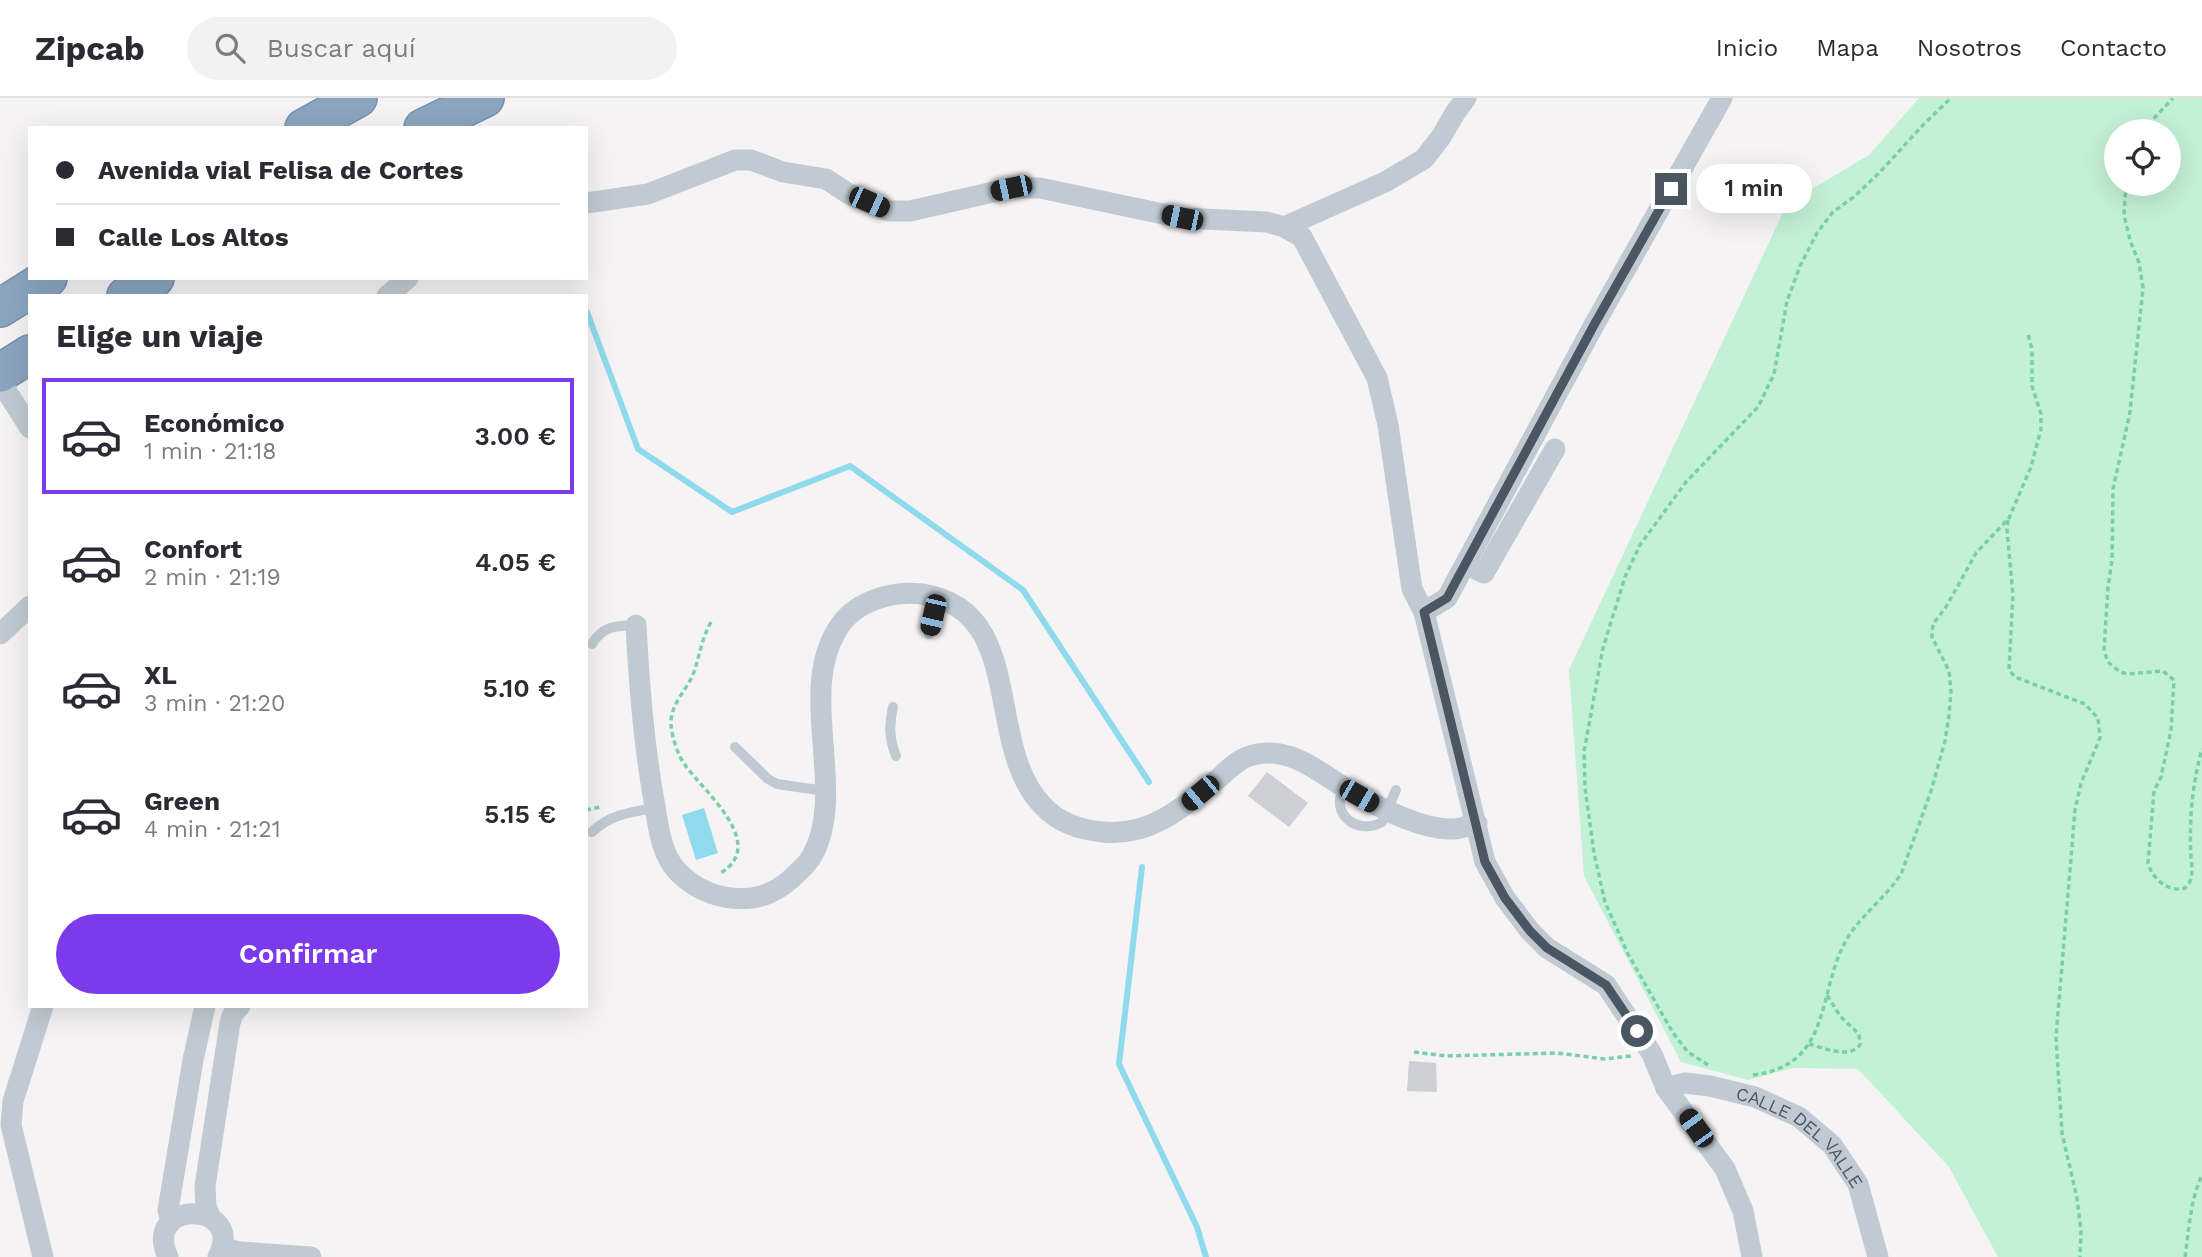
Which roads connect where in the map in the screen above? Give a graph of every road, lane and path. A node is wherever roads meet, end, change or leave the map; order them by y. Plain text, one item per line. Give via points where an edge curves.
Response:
1 (359, 98) edge
2 (485, 98) edge
3 (1466, 98) edge
4 (1722, 98) edge
5 (1951, 98) edge
6 (2174, 98) edge
7 (2154, 119) edge
8 (308, 126) edge
9 (427, 126) edge
10 (2125, 196) edge
11 (588, 203) edge
12 (1284, 227) junction
13 (45, 280) edge
14 (152, 280) edge
15 (406, 280) edge
16 (129, 294) edge
17 (389, 294) edge
18 (0, 308) edge
19 (2028, 334) dead end
20 (28, 355) edge
21 (0, 373) edge
22 (0, 382) edge
23 (28, 425) edge
24 (1555, 449) dead end
25 (2009, 518) junction
26 (1465, 564) junction
27 (937, 597) junction
28 (28, 608) edge
29 (1424, 612) junction
30 (711, 622) dead end
31 (636, 625) joint
32 (0, 634) edge
33 (929, 634) dead end
34 (592, 644) dead end
35 (893, 707) dead end
36 (735, 747) dead end
37 (2202, 749) edge
38 (896, 756) dead end
39 (1396, 790) dead end
40 (825, 791) junction
41 (655, 807) junction
42 (1387, 810) junction
43 (1477, 823) junction
44 (592, 832) dead end
45 (699, 889) junction
46 (1827, 995) junction
47 (42, 1008) edge
48 (205, 1008) edge
49 (238, 1008) edge
50 (1809, 1044) junction
51 (1413, 1052) dead end
52 (1652, 1054) junction
53 (1708, 1065) dead end
54 (1749, 1075) dead end
55 (1666, 1088) junction
56 (2202, 1175) edge
57 (210, 1217) junction
58 (171, 1222) junction
59 (220, 1252) edge
60 (43, 1257) edge
61 (168, 1257) edge
62 (312, 1257) edge
63 (1752, 1257) edge
64 (1878, 1257) edge
65 (2080, 1257) edge
66 (2185, 1257) edge

1 - 8 highway
2 - 9 highway
3 - 12 street via 1424,159 1385,182
4 - 26 street
5 - 53 path via 1817,233 1787,301 1774,374 1758,407 1686,482 1640,545 1612,612 1584,752 1594,853 1605,902 1628,954 1673,1033 1688,1052
6 - 7 path
10 - 37 path via 2124,215 2143,288 2130,412 2113,489 2104,639 2108,662 2120,672 2162,671 2174,680 2171,730 2154,791 2148,863 2151,873 2176,890 2185,888 2192,878 2193,787
11 - 12 street via 648,194 735,160 751,160 783,172 826,179 890,211 910,211 1011,188 1040,188 1182,218
12 - 29 street via 1302,237 1377,378 1412,589
13 - 18 highway
14 - 16 highway
15 - 17 street
19 - 25 path via 2041,429
20 - 21 highway
22 - 23 street
24 - 26 street via 1484,573
25 - 46 path via 1976,553 1933,624 1932,636 1949,671 1951,692 1945,741 1931,791 1902,872 1849,936 1833,967
25 - 65 path via 2013,595 2008,670 2085,705 2101,728 2075,810 2056,1037 2062,1133 2077,1198
26 - 29 street via 1447,598
27 - 33 lane
27 - 40 street via 907,593 877,599 839,625 824,666
27 - 42 street via 965,612 985,635 992,649 1012,749 1028,786 1053,817 1084,830 1118,834 1151,827 1180,810 1240,759 1260,753 1305,761
28 - 32 street
29 - 43 street
30 - 45 path via 693,675 672,713 671,727 683,763 728,817 738,848 734,863 710,876
31 - 34 lane via 611,626
31 - 41 street via 640,708
35 - 38 lane via 889,724
36 - 40 lane via 777,784
39 - 42 lane
40 - 45 street via 819,839 811,857 781,888 755,898 726,898
41 - 44 lane via 617,815
41 - 45 street via 662,845 675,869
42 - 43 street via 1413,822 1455,829
43 - 52 street via 1485,862 1530,931 1547,948 1606,985
46 - 50 path
46 - 50 path via 1859,1034 1860,1045 1848,1052
47 - 60 street via 13,1101 10,1125
48 - 58 street via 168,1210
49 - 57 street via 230,1023 205,1186
50 - 54 path via 1793,1061
51 - 52 path via 1446,1056 1557,1053 1605,1059
52 - 55 street
55 - 63 street via 1725,1169 1743,1210
55 - 64 street, CALLE DEL VALLE via 1685,1083 1710,1086 1755,1097 1798,1117 1832,1145 1858,1184
56 - 66 path
57 - 58 street via 183,1214
57 - 59 street via 219,1228
58 - 61 street via 164,1242
59 - 62 street

